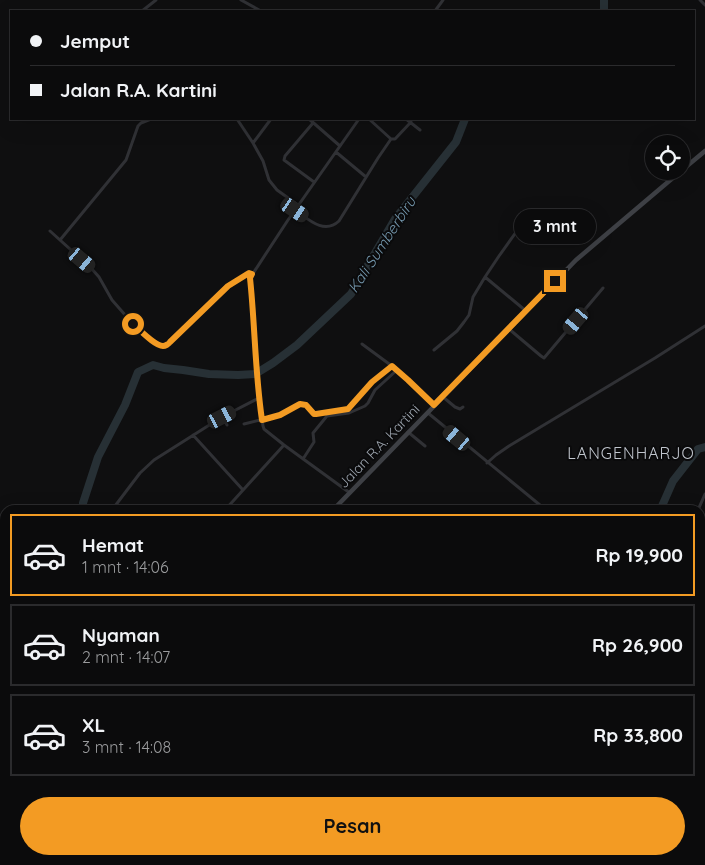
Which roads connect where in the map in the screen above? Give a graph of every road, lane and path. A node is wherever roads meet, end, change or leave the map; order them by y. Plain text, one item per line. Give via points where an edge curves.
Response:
1 (156, 0) edge
2 (241, 0) edge
3 (700, 0) edge
4 (705, 5) edge
5 (143, 10) edge
6 (260, 10) edge
7 (148, 120) edge
8 (238, 120) edge
9 (271, 120) edge
10 (310, 120) edge
11 (358, 120) edge
12 (369, 120) edge
13 (408, 120) edge
14 (411, 122) junction
15 (312, 123) junction
16 (420, 130) dead end
17 (391, 139) junction
18 (254, 143) junction
19 (340, 146) junction
20 (705, 151) edge
21 (336, 152) junction
22 (690, 164) edge
23 (366, 177) junction
24 (670, 180) edge
25 (315, 182) junction
26 (298, 205) junction
27 (295, 210) junction
28 (519, 228) dead end
29 (50, 231) dead end
30 (61, 239) junction
31 (252, 274) junction
32 (485, 277) junction
33 (603, 288) dead end
34 (526, 311) junction
35 (705, 326) edge
36 (509, 328) junction
37 (362, 344) dead end
38 (434, 350) dead end
39 (394, 368) junction
40 (442, 397) junction
41 (259, 398) junction
42 (434, 405) junction
43 (463, 407) dead end
44 (348, 411) junction
45 (428, 413) junction
46 (223, 418) junction
47 (262, 422) junction
48 (244, 424) dead end
49 (227, 426) dead end
50 (408, 432) junction
51 (193, 435) junction
52 (284, 445) junction
53 (425, 446) dead end
54 (303, 459) junction
55 (487, 463) junction
56 (243, 490) junction
57 (350, 493) junction
58 (116, 505) edge
59 (230, 505) edge
60 (338, 505) edge
61 (540, 505) edge

1 - 5 street
2 - 6 street
3 - 4 street
7 - 30 street via 138,126 126,160
8 - 18 street
9 - 18 street
10 - 15 street
11 - 19 street
12 - 17 street
13 - 14 street
14 - 16 street
14 - 17 street via 398,137
15 - 19 street
15 - 25 street via 284,160
17 - 23 street
18 - 26 street via 269,180
19 - 21 street
20 - 22 main road, Jalan R.A. Kartini
21 - 23 street
21 - 25 street
23 - 27 street via 334,225 320,226
24 - 34 main road, Jalan R.A. Kartini via 576,260
25 - 26 street
26 - 27 street
27 - 31 street
28 - 32 street
29 - 30 street
30 - 31 street via 99,277 112,300 133,324 161,346 170,342 228,286 246,274
31 - 41 street
32 - 34 street
32 - 38 street via 458,331
33 - 36 street via 544,358
34 - 36 main road, Jalan R.A. Kartini
35 - 55 street via 509,446
36 - 40 main road, Jalan R.A. Kartini
37 - 39 street
39 - 42 street
39 - 44 street via 372,382
39 - 44 street via 368,403
40 - 42 main road, Jalan R.A. Kartini
40 - 43 street via 455,407
41 - 46 street
41 - 47 street
42 - 45 main road, Jalan R.A. Kartini
44 - 47 street via 314,414 306,405 300,404
44 - 54 street via 327,416 313,433 314,442
45 - 50 main road, Jalan R.A. Kartini
45 - 55 street
46 - 49 street
46 - 51 street
47 - 48 street
47 - 52 street via 264,429
50 - 53 street
50 - 57 main road, Jalan R.A. Kartini
51 - 56 street
51 - 58 street via 147,466
52 - 54 street
52 - 56 street
54 - 57 street
55 - 61 street
56 - 59 street
57 - 60 main road, Jalan R.A. Kartini

